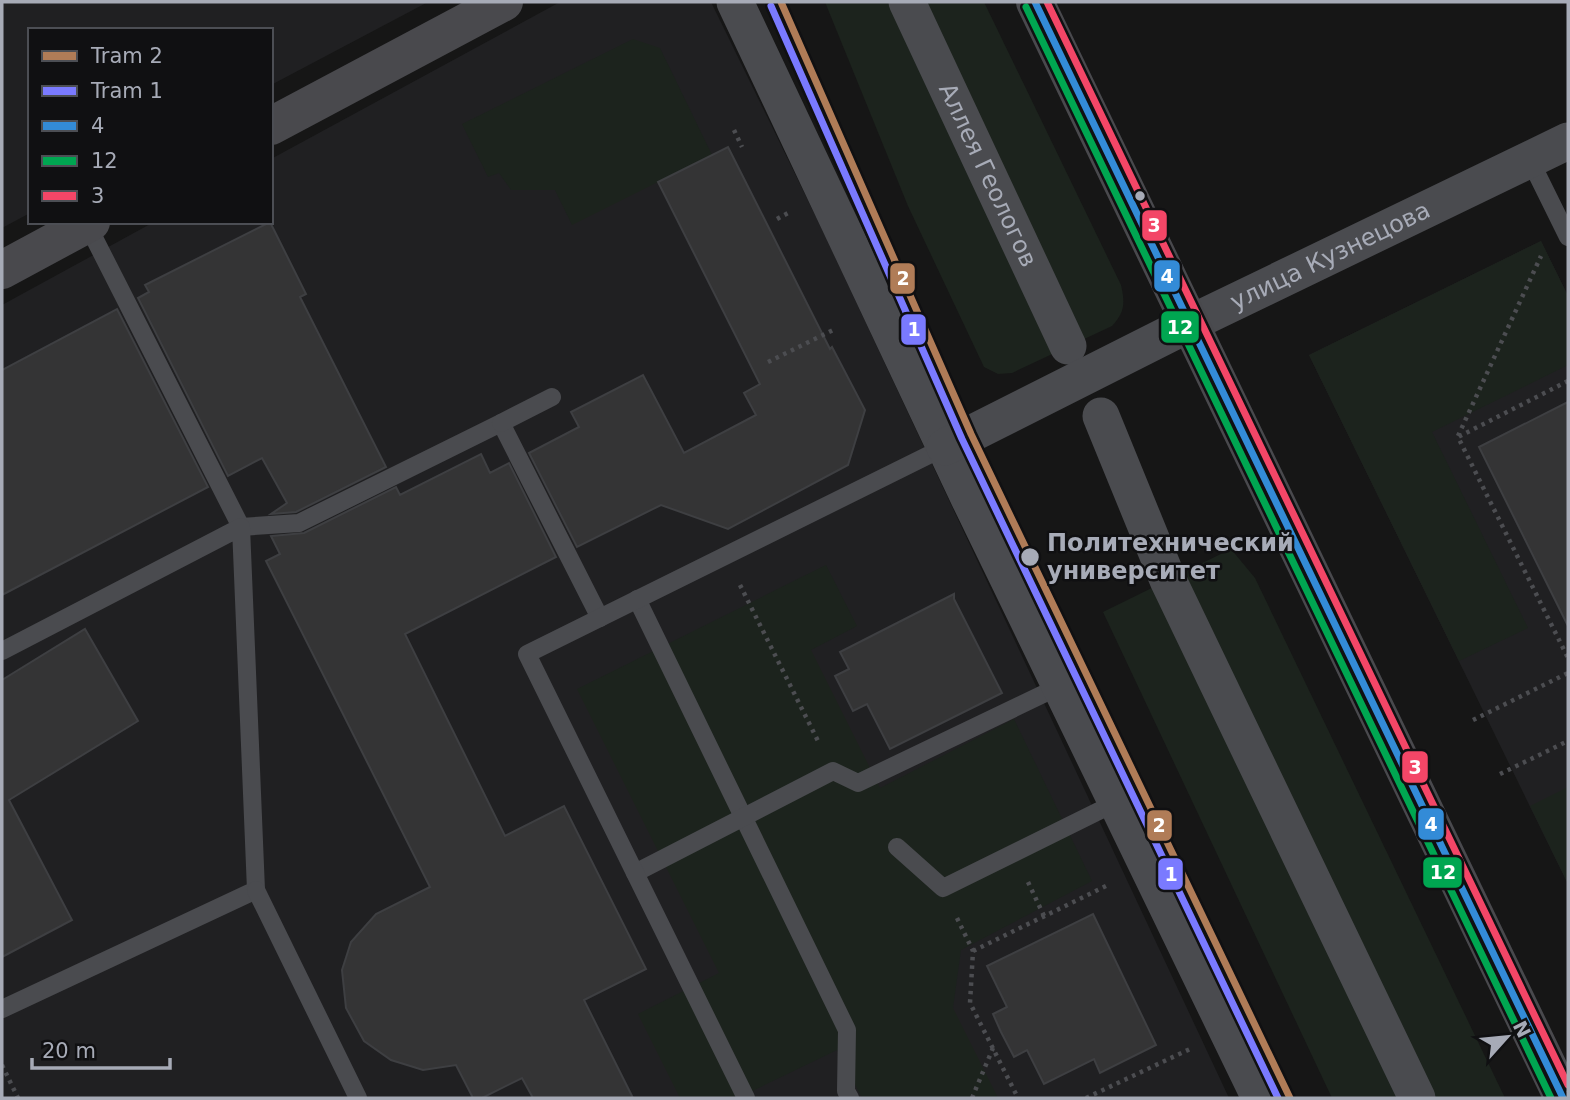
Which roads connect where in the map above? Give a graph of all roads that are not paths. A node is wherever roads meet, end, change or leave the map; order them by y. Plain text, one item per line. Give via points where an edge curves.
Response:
1 (504, 2) edge
2 (734, 2) edge
3 (907, 2) edge
4 (1035, 2) edge
5 (273, 125) edge
6 (1568, 141) edge
7 (1530, 160) junction
8 (87, 224) edge
9 (90, 224) edge
10 (1568, 237) edge
11 (2, 270) edge
12 (1189, 324) junction
13 (1068, 346) dead end
14 (552, 397) dead end
15 (1101, 416) dead end
16 (501, 423) junction
17 (944, 447) junction
18 (242, 527) junction
19 (637, 599) junction
20 (600, 618) junction
21 (2, 651) edge
22 (1060, 686) junction
23 (1117, 802) junction
24 (744, 817) junction
25 (897, 847) dead end
26 (635, 873) junction
27 (256, 890) junction
28 (2, 1009) edge
29 (842, 1096) edge
30 (358, 1098) edge
31 (746, 1098) edge
32 (1260, 1098) edge
33 (1417, 1098) edge
34 (1563, 1098) edge

1 - 5 main road
2 - 17 street
3 - 13 street, Аллея Геологов
4 - 12 main road
6 - 7 street, улица Кузнецова
7 - 10 lane
7 - 12 street, улица Кузнецова
8 - 11 main road
9 - 18 lane
12 - 17 street, улица Кузнецова
12 - 34 main road
14 - 16 lane
15 - 33 street via 1168,580
16 - 18 lane via 299,523
16 - 20 lane
17 - 19 lane
17 - 22 street
18 - 21 lane
18 - 27 lane
19 - 20 lane
19 - 24 lane
20 - 26 lane via 527,654
22 - 23 street
22 - 24 lane via 858,783 833,771
23 - 25 lane via 943,888
23 - 32 street
24 - 26 lane
24 - 29 lane via 847,1030
26 - 31 lane
27 - 28 lane
27 - 30 lane

